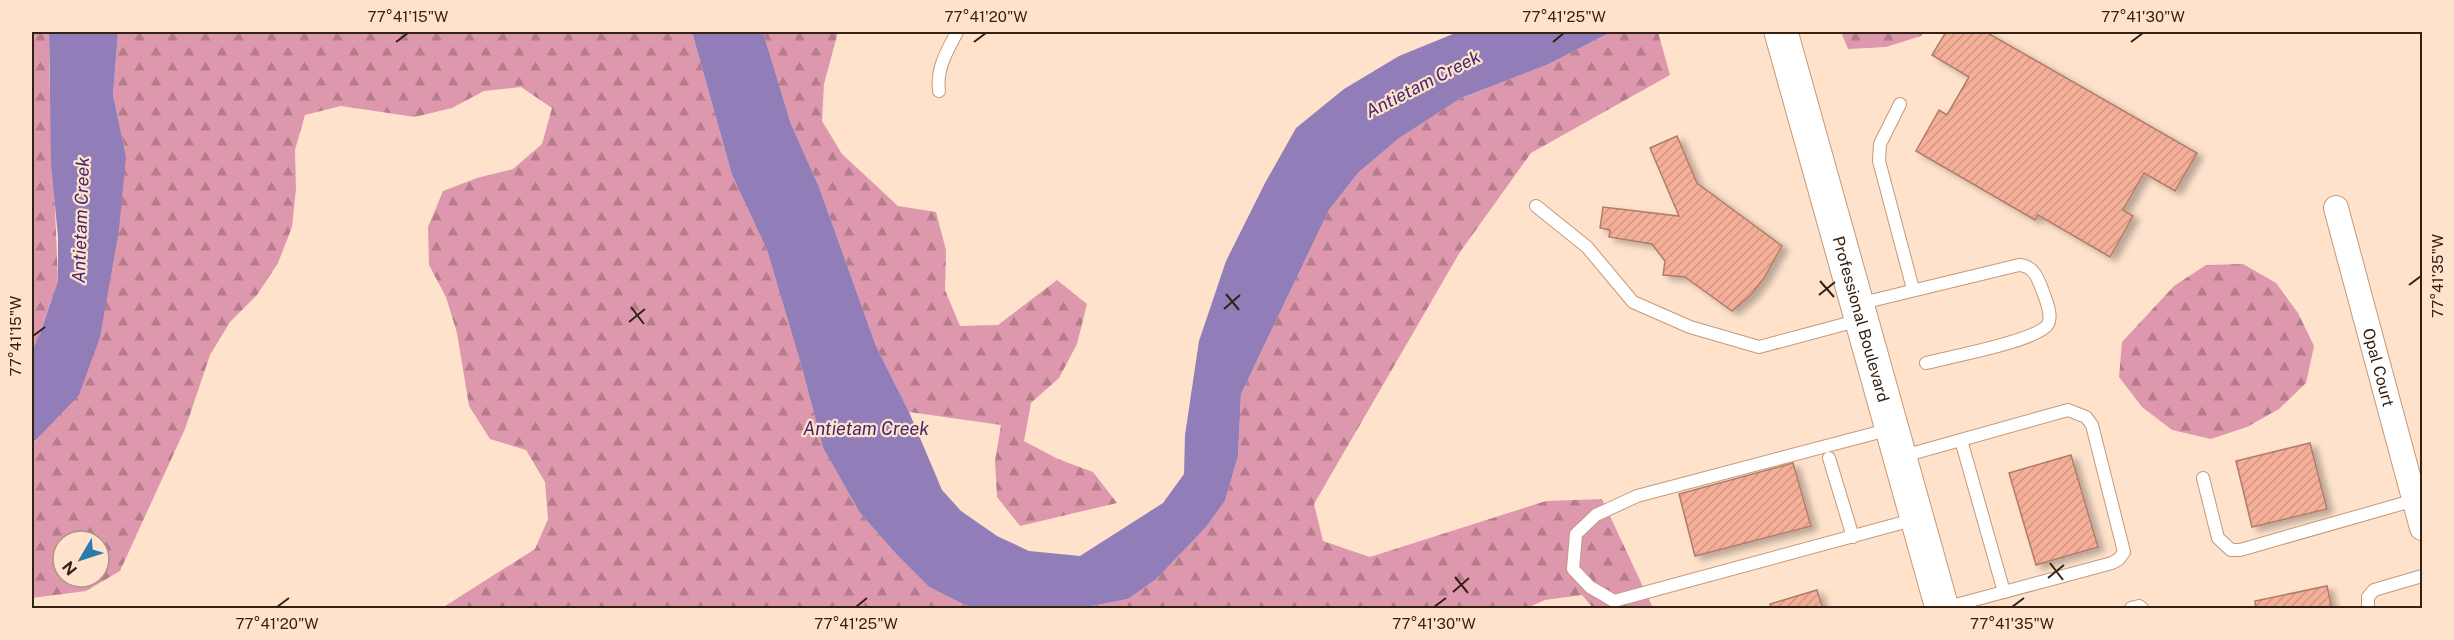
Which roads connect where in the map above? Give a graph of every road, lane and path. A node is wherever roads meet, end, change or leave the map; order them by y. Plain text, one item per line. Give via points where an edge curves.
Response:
1 (957, 32) edge
2 (1781, 32) edge
3 (939, 91) dead end
4 (1900, 104) dead end
5 (1536, 206) dead end
6 (2336, 208) dead end
7 (1913, 289) junction
8 (1859, 312) junction
9 (1926, 363) dead end
10 (1961, 440) junction
11 (1896, 443) junction
12 (1829, 458) dead end
13 (2203, 478) dead end
14 (2415, 500) junction
15 (1917, 519) junction
16 (2422, 528) edge
17 (1853, 537) junction
18 (2422, 576) edge
19 (2004, 592) junction
20 (1942, 608) edge
21 (2131, 609) edge
22 (2142, 609) edge
23 (2368, 609) edge

1 - 3 lane via 941,65
2 - 8 street, Professional Boulevard
4 - 7 lane via 1880,144 1879,161
5 - 8 lane via 1587,247 1633,302 1690,327 1759,347
6 - 14 street, Opal Court
7 - 8 lane
7 - 9 lane via 2027,266 2036,274 2048,308 2046,327 2028,338
8 - 11 street, Professional Boulevard
10 - 11 lane
10 - 19 lane
10 - 19 lane via 2068,410 2086,417 2092,425 2124,552 2112,563
11 - 15 street, Professional Boulevard
11 - 17 lane via 1637,496 1596,515 1576,534 1573,568 1590,587 1614,601
12 - 17 lane
13 - 14 lane via 2218,538 2231,550
14 - 16 street, Opal Court
15 - 17 lane
15 - 20 street, Professional Boulevard
18 - 23 lane via 2374,590 2368,597
19 - 20 lane
21 - 22 lane

